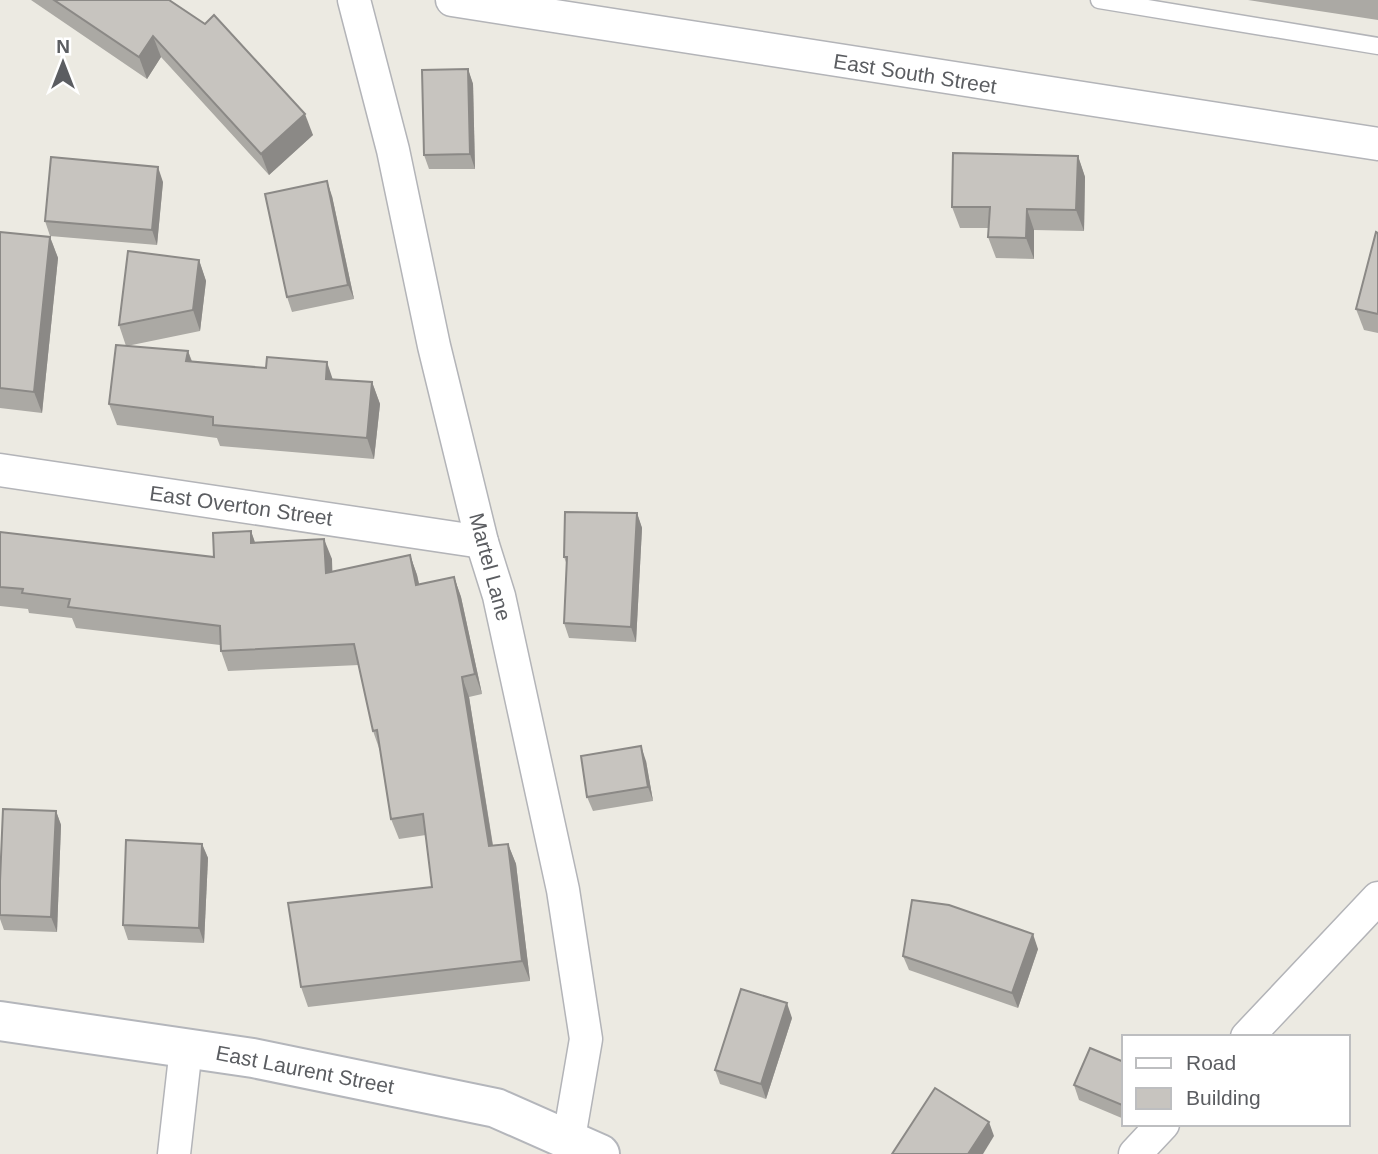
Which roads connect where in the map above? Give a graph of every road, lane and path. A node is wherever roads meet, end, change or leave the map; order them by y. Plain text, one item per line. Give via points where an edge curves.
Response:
1 (354, 0) edge
2 (452, 0) edge
3 (1099, 0) edge
4 (1378, 46) edge
5 (1378, 144) edge
6 (0, 470) edge
7 (482, 542) junction
8 (1378, 898) edge
9 (0, 1021) edge
10 (1249, 1035) edge
11 (186, 1048) junction
12 (1161, 1126) edge
13 (585, 1146) edge
14 (174, 1154) edge
15 (1135, 1154) edge

1 - 7 street, Martel Lane
2 - 5 street, East South Street
3 - 4 lane
6 - 7 street, East Overton Street
7 - 13 street, Martel Lane via 499,596 563,890 586,1039
8 - 10 street
9 - 11 street, East Laurent Street
11 - 13 street, East Laurent Street via 496,1108
11 - 14 street
12 - 15 street

